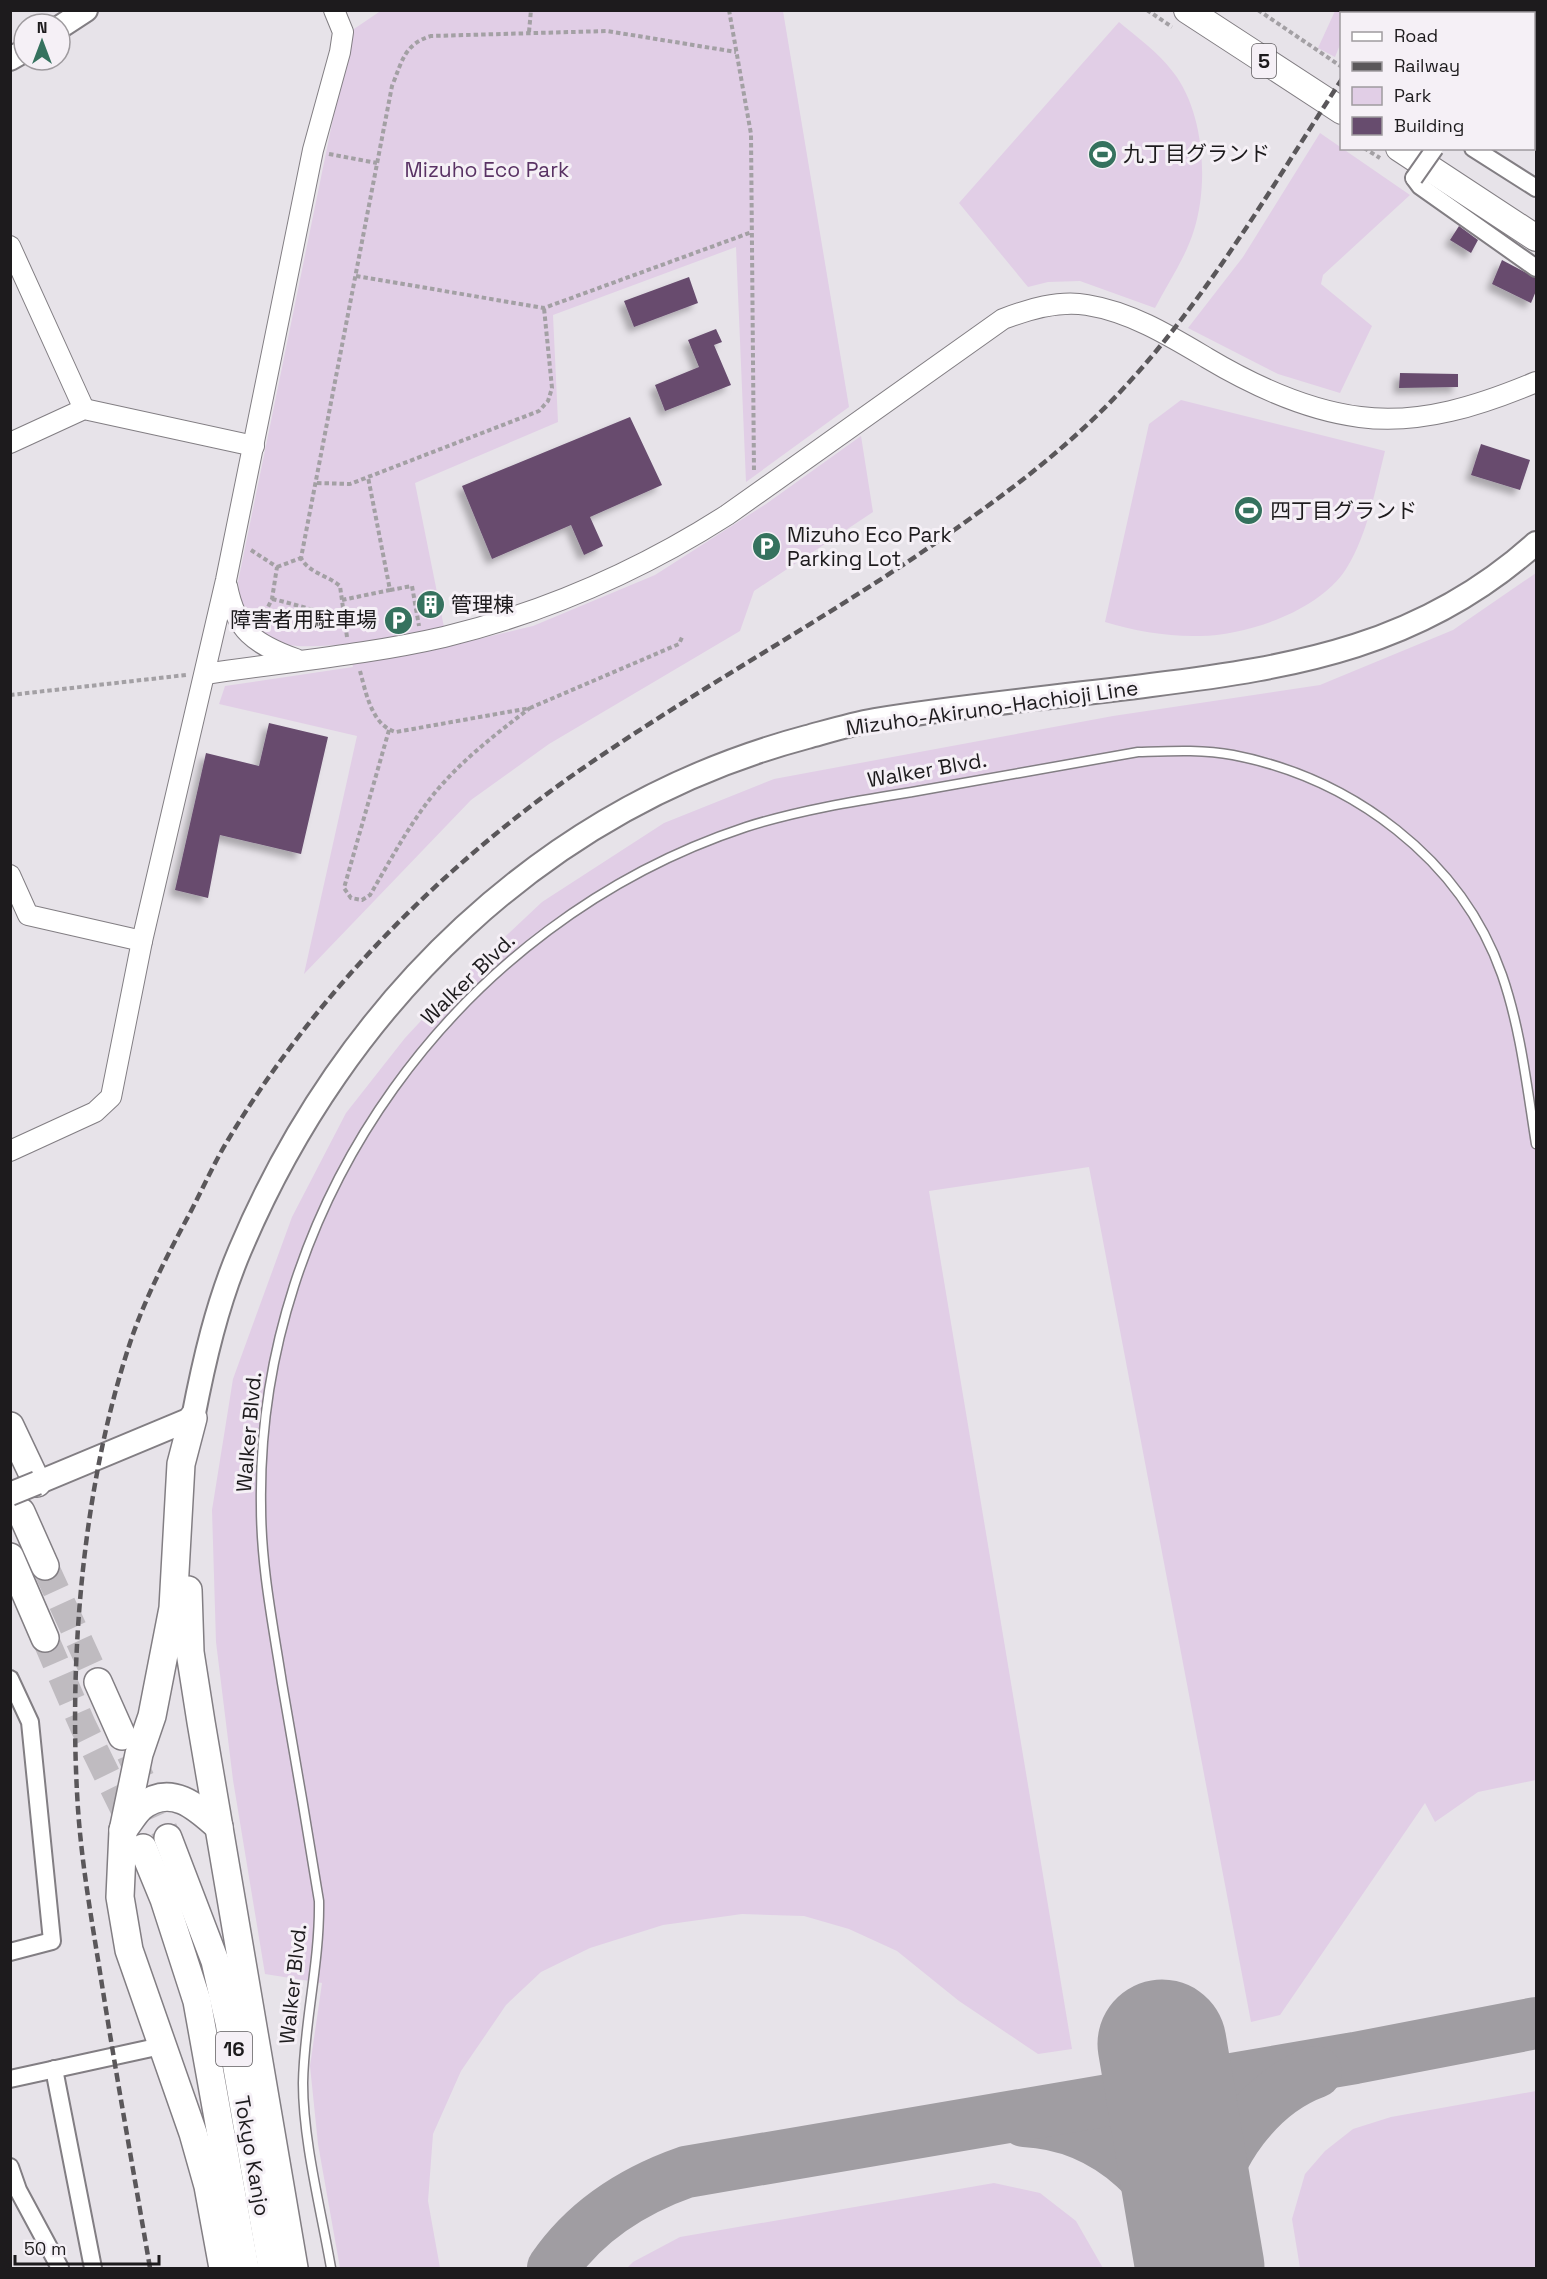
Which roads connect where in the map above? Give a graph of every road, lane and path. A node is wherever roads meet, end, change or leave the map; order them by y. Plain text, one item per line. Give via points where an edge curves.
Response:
1 (86, 10) edge
2 (334, 10) edge
3 (531, 10) edge
4 (729, 10) edge
5 (1187, 10) edge
6 (1219, 10) edge
7 (1258, 10) edge
8 (72, 19) edge
9 (529, 32) junction
10 (736, 52) junction
11 (1340, 66) edge
12 (1340, 91) edge
13 (1340, 110) edge
14 (313, 150) junction
15 (1401, 150) edge
16 (1433, 150) edge
17 (1434, 150) edge
18 (1476, 150) edge
19 (378, 163) junction
20 (1536, 188) edge
21 (1536, 217) edge
22 (752, 232) junction
23 (1536, 238) edge
24 (10, 246) edge
25 (1536, 268) edge
26 (356, 276) junction
27 (544, 308) junction
28 (1536, 382) edge
29 (84, 410) junction
30 (10, 442) edge
31 (254, 446) junction
32 (754, 476) dead end
33 (368, 477) junction
34 (317, 483) junction
35 (1536, 543) edge
36 (245, 548) dead end
37 (301, 558) junction
38 (276, 567) junction
39 (226, 580) junction
40 (390, 590) junction
41 (272, 599) junction
42 (342, 600) junction
43 (344, 615) junction
44 (255, 628) dead end
45 (420, 632) dead end
46 (683, 635) dead end
47 (348, 644) dead end
48 (299, 660) junction
49 (360, 671) dead end
50 (205, 674) junction
51 (10, 695) edge
52 (530, 708) junction
53 (389, 730) junction
54 (10, 875) edge
55 (142, 941) junction
56 (1536, 1144) edge
57 (10, 1151) edge
58 (193, 1418) junction
59 (10, 1426) edge
60 (37, 1483) junction
61 (16, 1503) edge
62 (10, 1557) edge
63 (45, 1566) tunnel mouth
64 (45, 1638) tunnel mouth
65 (10, 1679) edge
66 (98, 1682) tunnel mouth
67 (122, 1736) tunnel mouth
68 (219, 1827) junction
69 (123, 1831) junction
70 (168, 1838) tunnel mouth
71 (143, 1848) tunnel mouth
72 (10, 1952) edge
73 (161, 2046) junction
74 (54, 2069) junction
75 (10, 2079) edge
76 (11, 2169) edge
77 (60, 2268) edge
78 (93, 2268) edge
79 (223, 2268) edge
80 (245, 2268) edge
81 (272, 2268) edge
82 (294, 2268) edge
83 (331, 2268) edge

1 - 8 main road
2 - 14 street via 343,32
3 - 9 path
4 - 10 path
5 - 13 main road, 5
6 - 12 main road, 5
7 - 11 path
9 - 10 path via 607,31
9 - 19 path via 431,36 416,41 403,57 392,86
10 - 22 path via 751,134
14 - 19 path
14 - 31 street
15 - 23 main road
16 - 21 main road
17 - 25 street, bridge via 1414,178 1420,186
18 - 20 street
19 - 26 path
22 - 27 path
22 - 32 path
24 - 29 street
26 - 27 path
26 - 34 path
27 - 33 path via 552,388 538,411
28 - 48 street via 1444,413 1360,417 1281,396 1169,335 1114,311 1070,304 1025,310 1003,320 727,515 687,541 608,582 530,613 442,637
29 - 30 street
29 - 31 street
31 - 39 street
33 - 34 path via 350,484
33 - 40 path
34 - 37 path
35 - 58 main road, Mizuho-Akiruno-Hachioji Line via 1495,577 1430,617 1333,654 1216,677 871,721 725,762 629,807 573,842 489,903 444,944 347,1056 288,1150 239,1251 204,1361
36 - 38 path
37 - 38 path
37 - 42 path via 307,568 340,586
38 - 41 path
39 - 48 street via 231,606 249,635 263,646
39 - 50 street
40 - 42 path
40 - 45 path via 412,586
41 - 43 path via 321,614
41 - 44 path via 267,614
42 - 43 path
43 - 47 path
46 - 52 path via 679,644
48 - 50 street
49 - 53 path via 369,705
50 - 51 path
50 - 55 street
52 - 53 path via 396,732
52 - 53 path via 446,780 409,829 370,895 362,900 351,898 344,888
54 - 55 street via 28,915
55 - 57 street via 111,1097 95,1112
56 - 83 lane, Walker Blvd. via 1514,1014 1501,974 1485,937 1435,866 1402,832 1326,783 1278,765 1231,754 1138,752 832,805 747,827 676,854 618,883 555,923 503,965 450,1017 396,1082 354,1147 326,1201 285,1313 265,1425 261,1506 267,1592 319,1901 319,1940 303,2087
58 - 60 main road
58 - 68 highway via 188,1519 190,1652
58 - 69 highway via 181,1464 173,1608 166,1650
59 - 60 highway
60 - 61 main road, bridge
61 - 63 highway
62 - 64 highway
65 - 72 street via 30,1722 52,1941
66 - 67 highway
68 - 69 highway via 197,1807 182,1799 164,1797 141,1807
68 - 82 highway
69 - 73 highway via 120,1897 129,1950
70 - 81 highway, Tokyo Kanjo / 16 via 215,1961
71 - 80 highway, Tokyo Kanjo / 16 via 197,2001
73 - 74 street
73 - 79 highway via 208,2186
74 - 75 street
74 - 78 street
76 - 77 street via 18,2190

